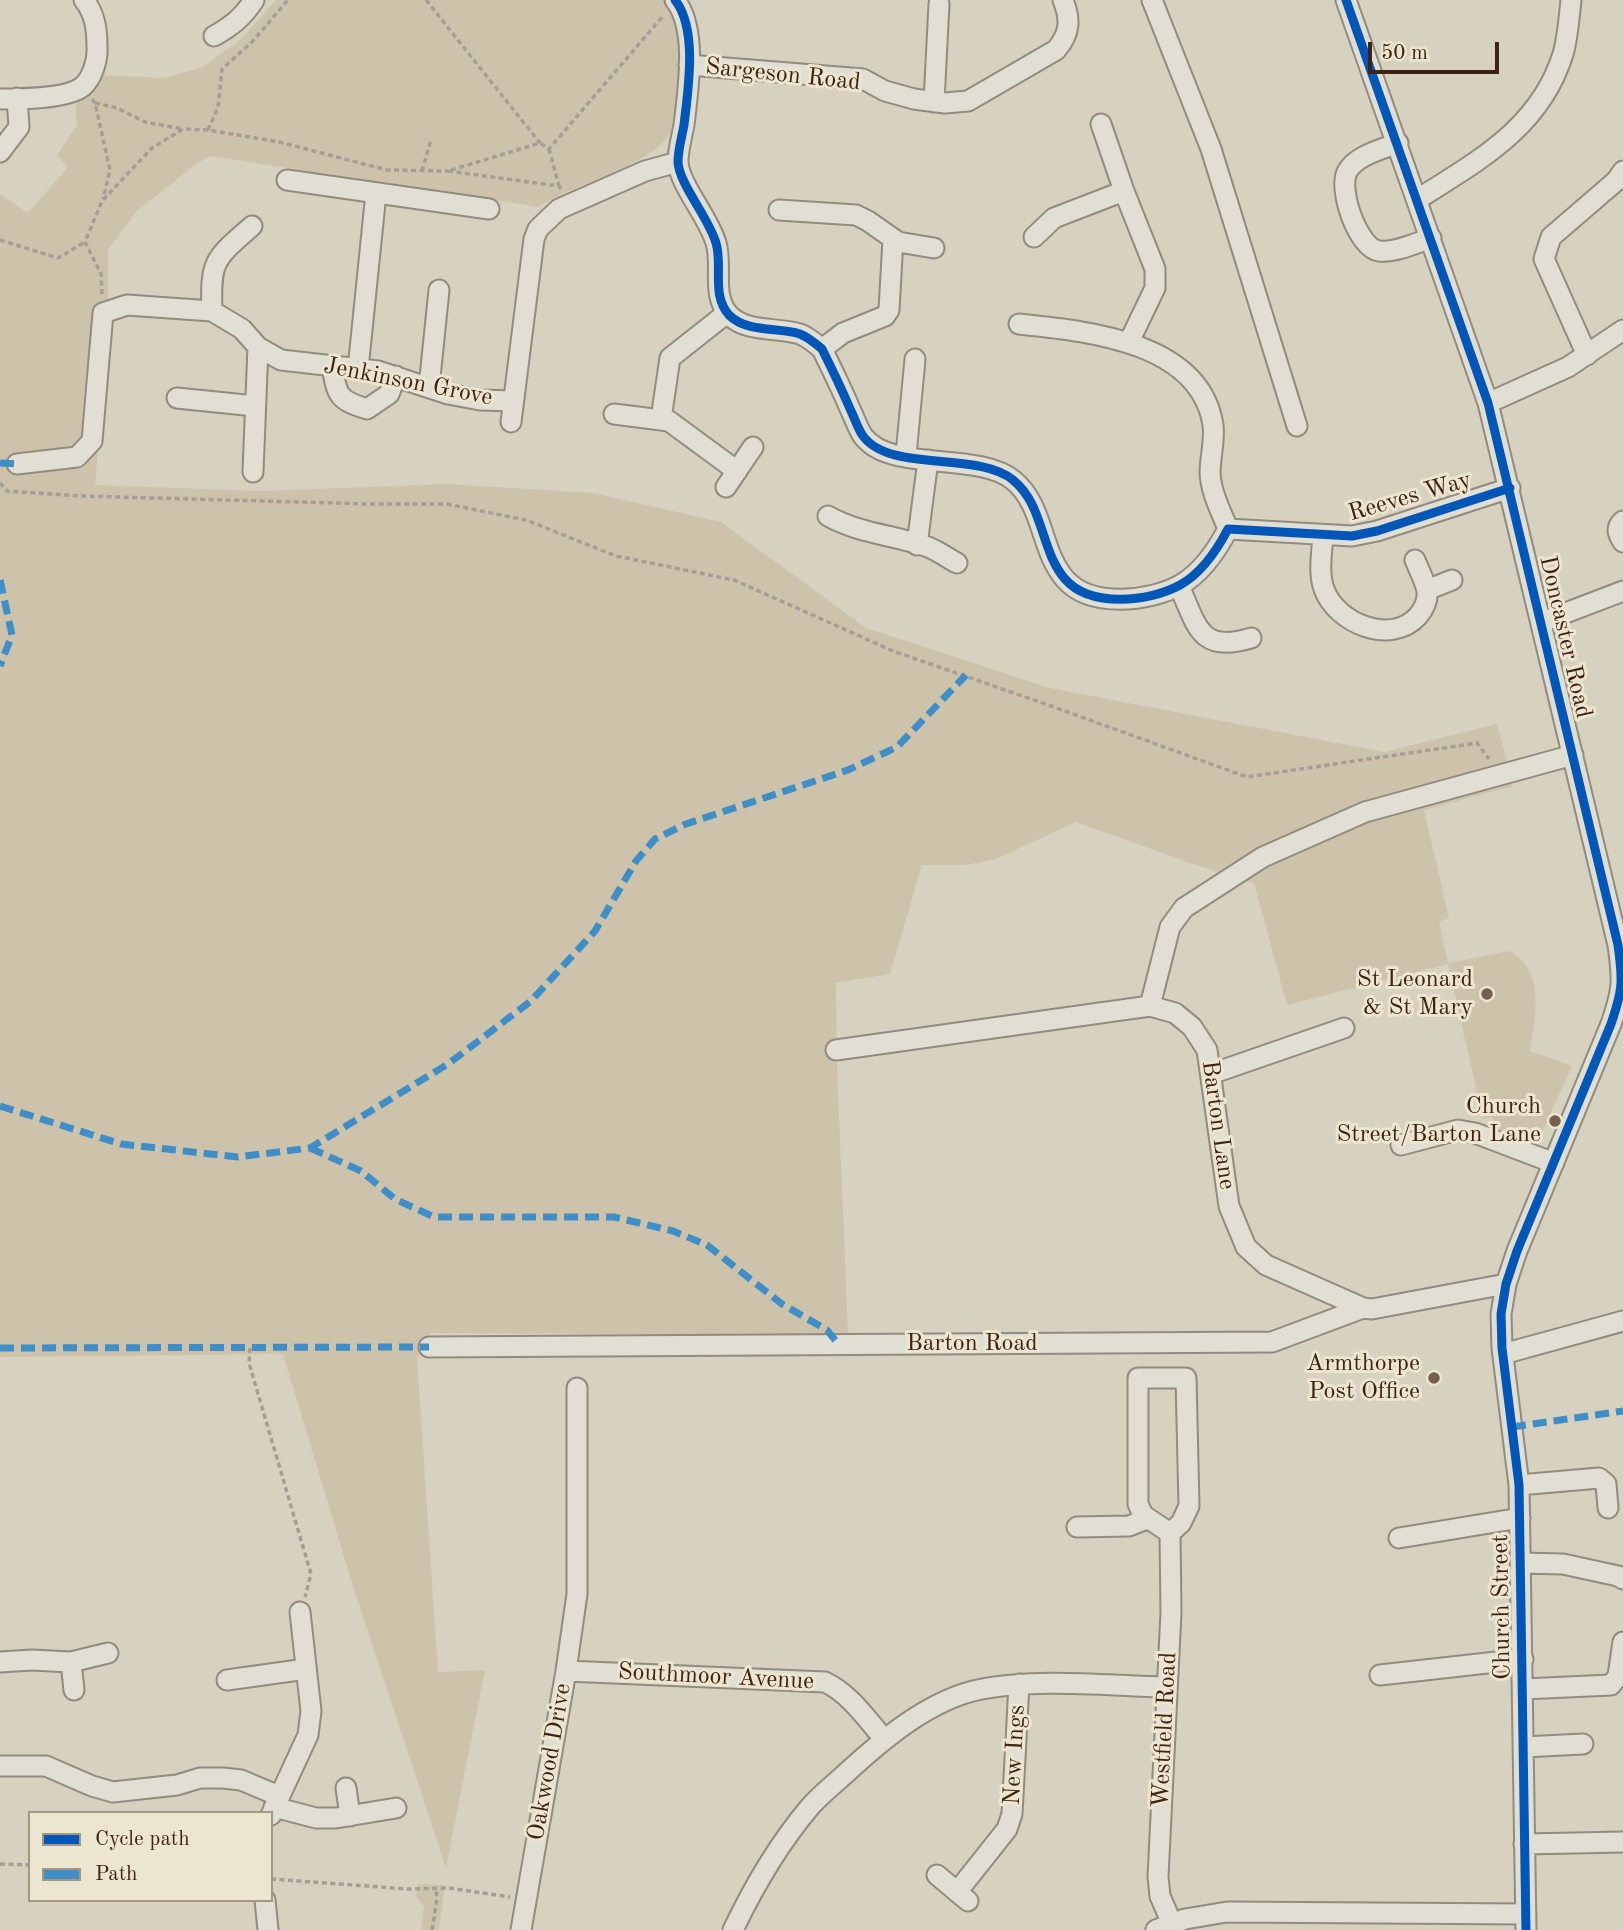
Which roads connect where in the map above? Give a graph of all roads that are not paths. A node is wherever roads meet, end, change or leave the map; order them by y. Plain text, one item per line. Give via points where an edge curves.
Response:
1 (84, 0) edge
2 (254, 0) edge
3 (676, 0) edge
4 (1063, 0) edge
5 (1152, 0) edge
6 (1346, 0) edge
7 (1571, 0) edge
8 (939, 4) dead end
9 (214, 36) dead end
10 (689, 65) junction
11 (9, 98) edge
12 (934, 102) junction
13 (1101, 124) dead end
14 (1398, 143) junction
15 (0, 152) edge
16 (678, 162) junction
17 (1623, 171) edge
18 (287, 180) dead end
19 (1124, 191) junction
20 (376, 193) junction
21 (1418, 199) junction
22 (489, 209) dead end
23 (779, 210) dead end
24 (252, 226) dead end
25 (1034, 237) dead end
26 (1431, 238) junction
27 (893, 239) junction
28 (934, 247) dead end
29 (439, 290) dead end
30 (211, 302) junction
31 (727, 313) junction
32 (1019, 324) dead end
33 (1623, 330) edge
34 (1129, 342) junction
35 (258, 347) junction
36 (822, 349) junction
37 (1587, 355) junction
38 (915, 359) dead end
39 (332, 366) junction
40 (358, 369) junction
41 (396, 376) junction
42 (429, 387) junction
43 (177, 398) dead end
44 (513, 401) junction
45 (1488, 403) junction
46 (255, 406) junction
47 (614, 414) dead end
48 (661, 419) junction
49 (511, 422) dead end
50 (1297, 426) dead end
51 (753, 447) dead end
52 (906, 455) junction
53 (928, 460) junction
54 (17, 464) dead end
55 (253, 472) dead end
56 (1510, 488) junction
57 (828, 516) dead end
58 (1623, 521) edge
59 (1228, 529) junction
60 (1323, 535) junction
61 (1623, 542) edge
62 (917, 545) junction
63 (1415, 560) dead end
64 (957, 563) dead end
65 (1452, 580) dead end
66 (1179, 586) junction
67 (1427, 590) junction
68 (1623, 591) edge
69 (1542, 622) junction
70 (1251, 638) dead end
71 (1573, 755) junction
72 (1623, 992) edge
73 (1150, 1006) junction
74 (1344, 1028) dead end
75 (836, 1050) dead end
76 (1211, 1074) junction
77 (1401, 1145) dead end
78 (1554, 1163) junction
79 (1506, 1284) junction
80 (1363, 1308) junction
81 (1623, 1321) edge
82 (429, 1347) dead end
83 (1503, 1354) junction
84 (577, 1388) dead end
85 (1519, 1485) junction
86 (1608, 1508) dead end
87 (1520, 1518) junction
88 (1147, 1519) junction
89 (1077, 1527) dead end
90 (1170, 1533) junction
91 (1399, 1538) dead end
92 (1521, 1563) junction
93 (1623, 1579) edge
94 (300, 1612) road end
95 (1623, 1642) edge
96 (108, 1653) dead end
97 (1523, 1659) junction
98 (0, 1662) edge
99 (71, 1662) junction
100 (306, 1669) junction
101 (566, 1671) junction
102 (1380, 1675) dead end
103 (227, 1680) dead end
104 (1019, 1684) junction
105 (1167, 1687) junction
106 (74, 1689) dead end
107 (1523, 1689) junction
108 (884, 1738) junction
109 (1583, 1744) dead end
110 (1524, 1747) junction
111 (0, 1766) edge
112 (346, 1788) dead end
113 (275, 1806) edge
114 (396, 1808) dead end
115 (350, 1816) junction
116 (1623, 1842) edge
117 (1524, 1844) junction
118 (937, 1875) dead end
119 (265, 1902) edge
120 (1290, 1922) edge
121 (1526, 1922) edge
122 (1164, 1927) edge
123 (268, 1930) edge
124 (521, 1930) edge
125 (733, 1930) edge

1 - 11 street via 97,32 97,53 93,71 82,87 66,94
2 - 9 street via 242,17
3 - 10 street via 686,23
4 - 12 street, Sargeson Road via 1070,25 1056,50 968,101
5 - 50 street via 1211,149
6 - 14 street, Doncaster Road
7 - 21 street via 1564,53 1532,111 1494,151
8 - 12 street
10 - 12 street, Sargeson Road via 863,79 885,91
10 - 16 street
11 - 15 street via 19,127
13 - 19 street
14 - 21 street, Doncaster Road
14 - 26 street via 1359,160 1346,173 1349,210 1371,248 1396,249
16 - 31 street via 717,245 718,287
16 - 44 street, Jenkinson Grove via 645,171 570,205 538,229
17 - 37 street via 1551,237 1544,259
18 - 20 street
19 - 25 street via 1054,218
19 - 34 street via 1156,269 1155,288
20 - 22 street
20 - 40 street
21 - 26 street, Doncaster Road
23 - 27 street via 856,215
24 - 30 street via 220,254 213,270
26 - 45 street, Doncaster Road
27 - 28 street
27 - 36 street via 889,310
29 - 42 street
30 - 35 street, Jenkinson Grove
30 - 54 street via 127,305 103,313 92,440 77,457
31 - 36 street via 739,323 798,334
31 - 48 street via 670,358
32 - 34 street
33 - 37 street
34 - 59 street via 1179,368 1201,394 1213,426 1210,475
35 - 39 street, Jenkinson Grove via 281,360
35 - 46 street
36 - 52 street via 863,436 884,451
37 - 45 street
38 - 52 street
39 - 40 street, Jenkinson Grove
39 - 41 street via 335,388 345,402 367,409 389,394
40 - 41 street, Jenkinson Grove
41 - 42 street, Jenkinson Grove
42 - 44 street, Jenkinson Grove via 480,400
43 - 46 street
44 - 49 street, Jenkinson Grove
45 - 56 street, Doncaster Road
46 - 55 street
47 - 48 street
48 - 51 street via 669,421 731,479
52 - 53 street
53 - 62 street
53 - 66 street via 996,469 1013,480 1036,512 1051,556 1065,579 1082,592 1109,600
56 - 60 street, Reeves Way via 1377,531
56 - 69 street, Doncaster Road
57 - 62 street via 844,525
58 - 61 street via 1617,530
59 - 60 street, Reeves Way
59 - 66 street via 1196,573
60 - 67 street via 1323,587 1330,603 1343,615 1368,628 1405,626 1423,609
62 - 64 street
63 - 67 street
65 - 67 street
66 - 70 street via 1201,633 1210,641 1236,643
68 - 69 street
69 - 71 street, Doncaster Road
71 - 72 street, Doncaster Road via 1618,945
71 - 73 street via 1365,811 1263,857 1184,908 1170,927
72 - 78 street, Doncaster Road
73 - 75 street, Barton Lane
73 - 76 street, Barton Lane via 1175,1013 1192,1027 1207,1049
74 - 76 street
76 - 80 street, Barton Lane via 1229,1206 1246,1247 1266,1265
77 - 78 street via 1458,1130
78 - 79 street, Doncaster Road
79 - 80 street, Barton Road
79 - 83 street, Church Street via 1501,1314
80 - 82 street, Barton Road via 1272,1342
81 - 83 street
83 - 85 street, Church Street
84 - 101 street, Oakwood Drive via 577,1594
85 - 86 street via 1600,1478 1606,1484
85 - 87 street, Church Street
87 - 91 street
87 - 92 street, Church Street
88 - 89 street via 1129,1526
88 - 90 street
88 - 90 street via 1138,1504 1138,1378 1186,1378 1189,1506
90 - 105 street, Westfield Road
92 - 93 street via 1563,1564
92 - 97 street, Church Street
94 - 100 street
95 - 107 street via 1618,1676 1611,1685
96 - 99 street
97 - 102 street
97 - 107 street, Church Street
98 - 99 street
99 - 106 street
100 - 103 street
100 - 113 street via 311,1711 308,1735
101 - 108 street, Southmoor Avenue via 825,1682 848,1697
101 - 124 street, Oakwood Drive
104 - 105 street
104 - 108 street via 979,1689 948,1701
104 - 118 street, New Ings via 1012,1814 1007,1829 962,1896
105 - 122 street, Westfield Road via 1158,1877
107 - 110 street, Church Street
108 - 125 street via 810,1806 752,1889
109 - 110 street
110 - 117 street, Church Street
111 - 113 street via 46,1766 113,1792 200,1778 241,1780
112 - 115 street
113 - 115 street via 316,1818
114 - 115 street
116 - 117 street
117 - 121 street, Church Street
119 - 123 street
120 - 121 street
120 - 122 street via 1227,1912

